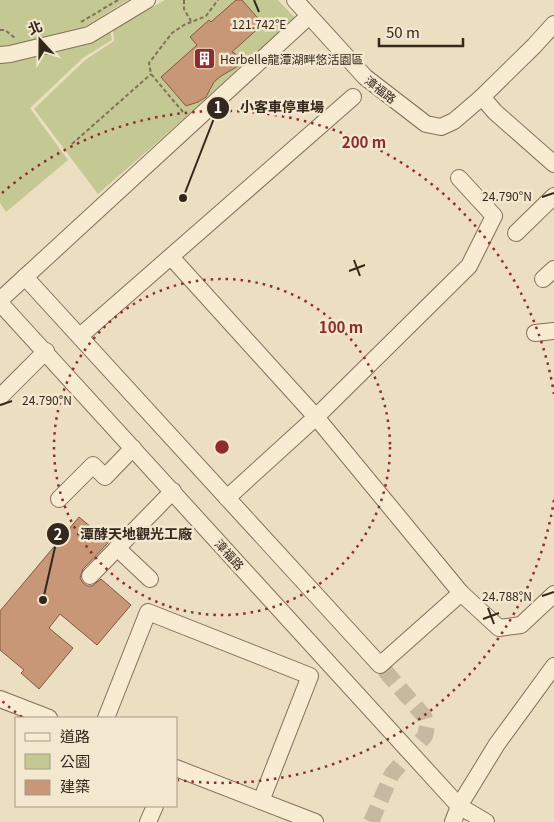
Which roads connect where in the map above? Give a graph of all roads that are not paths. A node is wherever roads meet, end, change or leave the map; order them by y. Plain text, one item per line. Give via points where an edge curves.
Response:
1 (147, 0) edge
2 (295, 0) edge
3 (309, 16) junction
4 (554, 24) edge
5 (0, 55) edge
6 (353, 97) dead end
7 (482, 97) junction
8 (554, 164) edge
9 (459, 178) dead end
10 (554, 196) edge
11 (516, 233) dead end
12 (171, 256) junction
13 (26, 277) junction
14 (0, 302) edge
15 (554, 331) edge
16 (535, 333) dead end
17 (80, 336) junction
18 (46, 351) junction
19 (0, 397) edge
20 (316, 417) junction
21 (133, 448) junction
22 (173, 491) junction
23 (228, 498) junction
24 (59, 499) dead end
25 (118, 548) junction
26 (90, 576) dead end
27 (150, 579) dead end
28 (462, 593) junction
29 (554, 594) edge
30 (554, 666) edge
31 (0, 699) edge
32 (46, 717) edge
33 (106, 717) edge
34 (178, 769) edge
35 (261, 801) junction
36 (459, 806) junction
37 (155, 807) edge
38 (148, 822) edge
39 (314, 822) edge
40 (453, 822) edge
41 (486, 822) edge

1 - 5 street via 90,35
2 - 3 street, 漳福路
3 - 7 street, 漳福路 via 365,77 426,124 440,127 454,122
3 - 13 street
4 - 7 street, 漳福路
6 - 12 street
7 - 8 street
9 - 20 street via 494,216 469,266
10 - 11 street
12 - 17 street
12 - 20 street
13 - 14 street
13 - 17 street
14 - 18 street, 漳福路
15 - 16 street
17 - 23 street
18 - 19 street
18 - 21 street, 漳福路
20 - 23 street
20 - 28 street
21 - 22 street, 漳福路
21 - 24 street via 105,477 93,465
22 - 25 street
22 - 36 street, 漳福路
23 - 28 street via 380,665
25 - 26 street
25 - 27 street
28 - 29 street via 499,628 520,625
30 - 36 street via 497,744
31 - 32 street
33 - 35 street via 148,612 310,676
34 - 35 street
35 - 39 street
36 - 40 street
36 - 41 street, 漳福路
37 - 38 street

